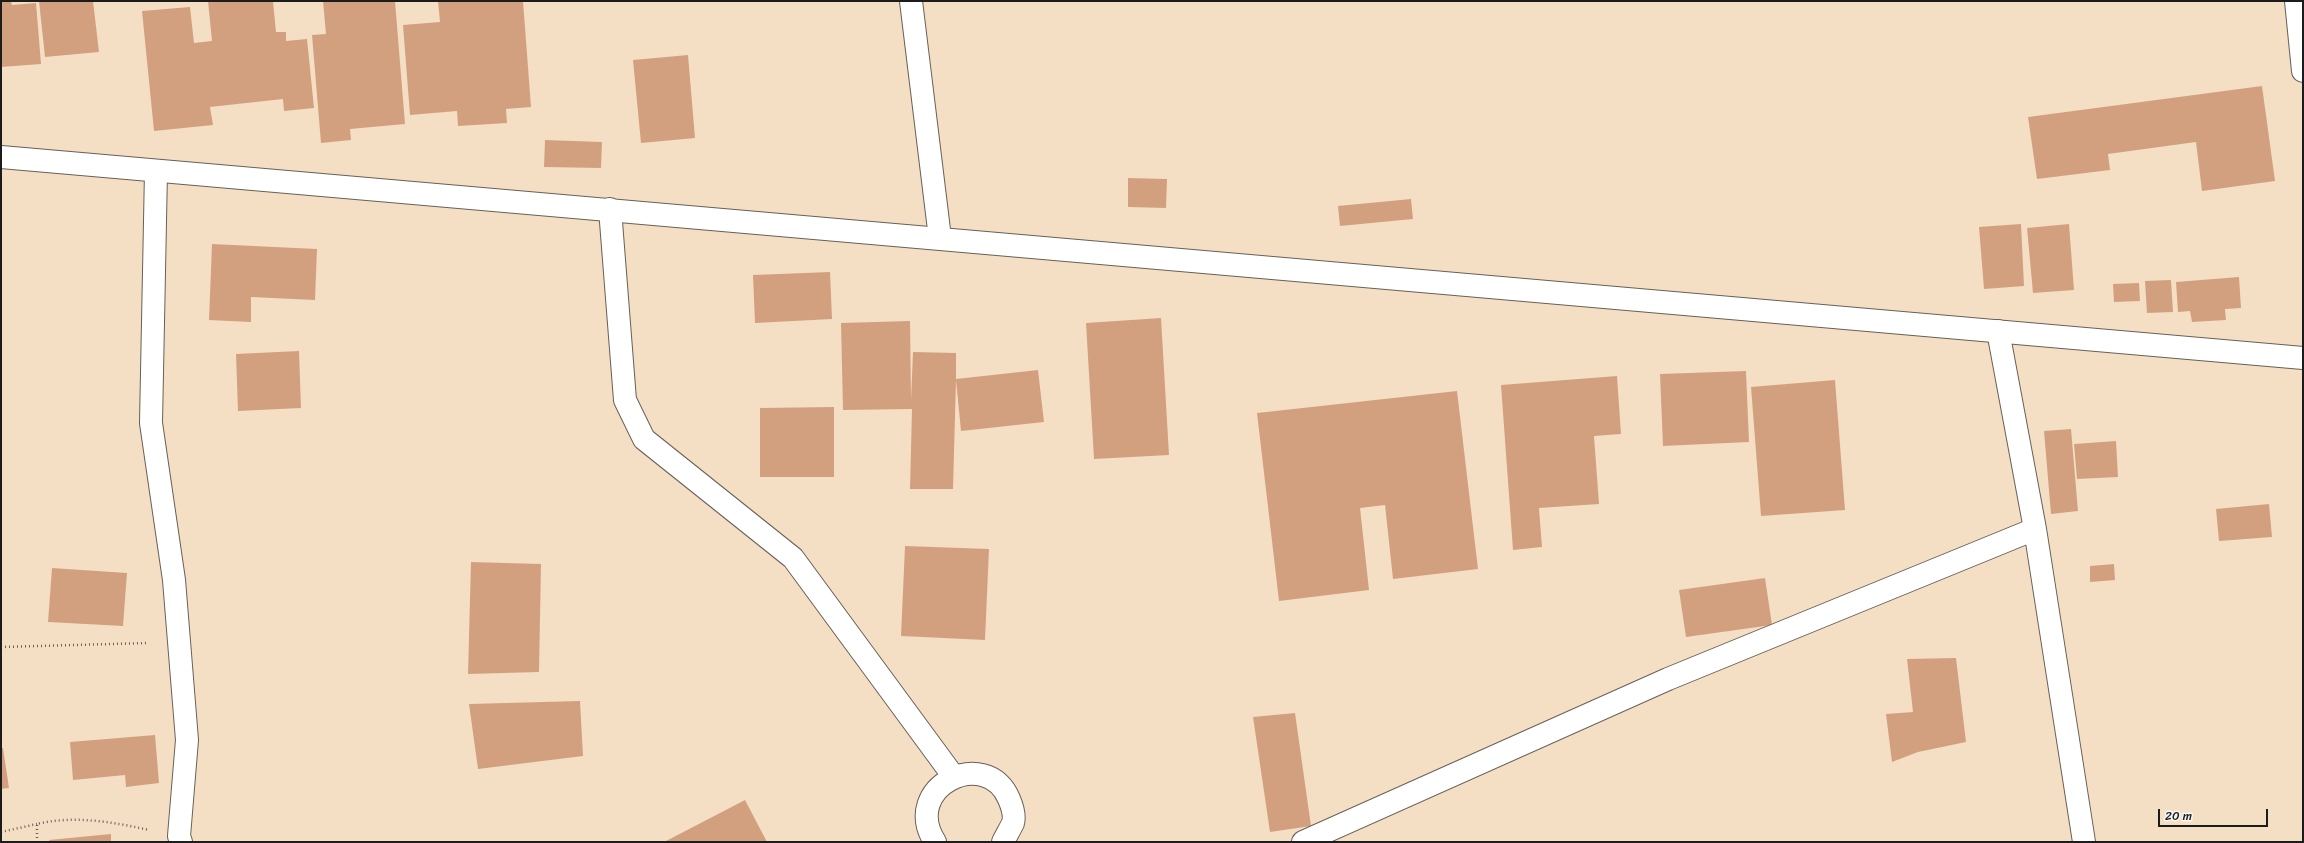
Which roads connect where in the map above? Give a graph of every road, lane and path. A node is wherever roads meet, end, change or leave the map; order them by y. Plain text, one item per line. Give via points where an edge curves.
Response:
1 (910, 1) edge
2 (2296, 1) edge
3 (2303, 71) edge
4 (1, 157) edge
5 (156, 170) junction
6 (610, 209) junction
7 (940, 238) junction
8 (1998, 331) junction
9 (2303, 358) edge
10 (2035, 529) junction
11 (179, 643) junction
12 (1, 647) edge
13 (954, 777) junction
14 (37, 824) junction
15 (1, 832) edge
16 (180, 839) edge
17 (37, 842) edge
18 (935, 842) edge
19 (1003, 842) edge
20 (1303, 842) edge
21 (2084, 842) edge

1 - 7 street
2 - 3 street
4 - 5 street
5 - 6 street
5 - 11 street via 151,423 174,580
6 - 7 street
6 - 13 street via 625,400 644,439 793,558
7 - 8 street
8 - 9 street
8 - 10 street
10 - 20 street via 1668,678
10 - 21 street
11 - 12 path
11 - 16 street via 187,740
13 - 18 street via 942,784 933,794 928,806 927,820
13 - 19 street via 969,774 984,776 997,783 1007,794 1012,807 1013,822
14 - 15 path
14 - 16 path via 51,821 108,820
14 - 17 path

